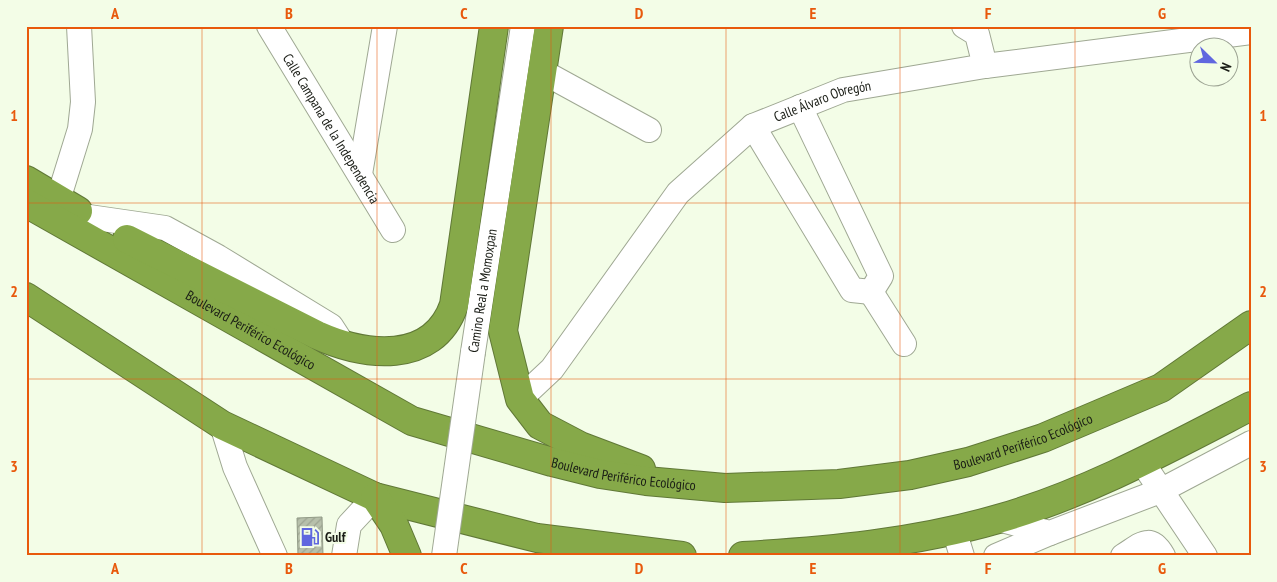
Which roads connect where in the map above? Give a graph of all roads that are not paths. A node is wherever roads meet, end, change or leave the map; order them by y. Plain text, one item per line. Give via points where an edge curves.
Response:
1 (79, 26) edge
2 (269, 26) edge
3 (384, 26) edge
4 (494, 26) edge
5 (523, 26) edge
6 (549, 26) edge
7 (964, 26) edge
8 (1251, 32) edge
9 (985, 66) junction
10 (543, 72) junction
11 (800, 107) junction
12 (753, 126) junction
13 (649, 130) dead end
14 (360, 174) junction
15 (26, 180) edge
16 (58, 200) junction
17 (26, 203) edge
18 (393, 230) dead end
19 (871, 292) junction
20 (26, 297) edge
21 (1251, 326) edge
22 (904, 344) dead end
23 (520, 399) junction
24 (1251, 406) edge
25 (222, 425) junction
26 (1251, 443) edge
27 (1142, 462) junction
28 (725, 488) junction
29 (1160, 491) junction
30 (375, 497) junction
31 (998, 519) junction
32 (954, 530) junction
33 (1050, 533) junction
34 (825, 554) edge
35 (275, 556) edge
36 (344, 556) edge
37 (406, 556) edge
38 (444, 556) edge
39 (682, 556) edge
40 (743, 556) edge
41 (962, 556) edge
42 (996, 556) edge
43 (1123, 556) edge
44 (1163, 556) edge
45 (1205, 556) edge

1 - 16 street via 83,102 80,129
2 - 14 street, Calle Campana de la Independencia
3 - 14 street
4 - 16 highway via 454,305 450,317 434,336 417,347 378,351 344,346 317,335 179,266
5 - 38 street, Camino Real a Momoxpan, bridge
6 - 10 highway
7 - 9 street via 977,34
8 - 9 street, Calle Álvaro Obregón
9 - 11 street, Calle Álvaro Obregón via 843,90
10 - 13 street
10 - 23 highway via 503,331
11 - 12 street, Calle Álvaro Obregón
11 - 19 street via 881,276
12 - 19 street via 852,290
12 - 23 street, Calle Álvaro Obregón via 678,193 552,370
14 - 18 street, Calle Campana de la Independencia
15 - 16 highway
17 - 28 highway, Boulevard Periférico Ecológico via 412,421 600,474
19 - 22 street
20 - 25 highway
21 - 28 highway, Boulevard Periférico Ecológico via 1160,388 1043,438 968,462 910,475 840,484
23 - 28 highway via 540,425 580,446 639,468
24 - 27 highway
25 - 30 highway
25 - 35 street via 235,467
26 - 29 street
27 - 29 street
27 - 31 highway
29 - 33 street
29 - 45 street
30 - 36 street via 349,524
30 - 37 highway via 394,525
30 - 39 highway via 537,538
31 - 32 highway
31 - 33 street
32 - 34 highway
32 - 41 street
33 - 42 street
34 - 40 highway
43 - 44 street via 1141,544 1151,542 1157,544

